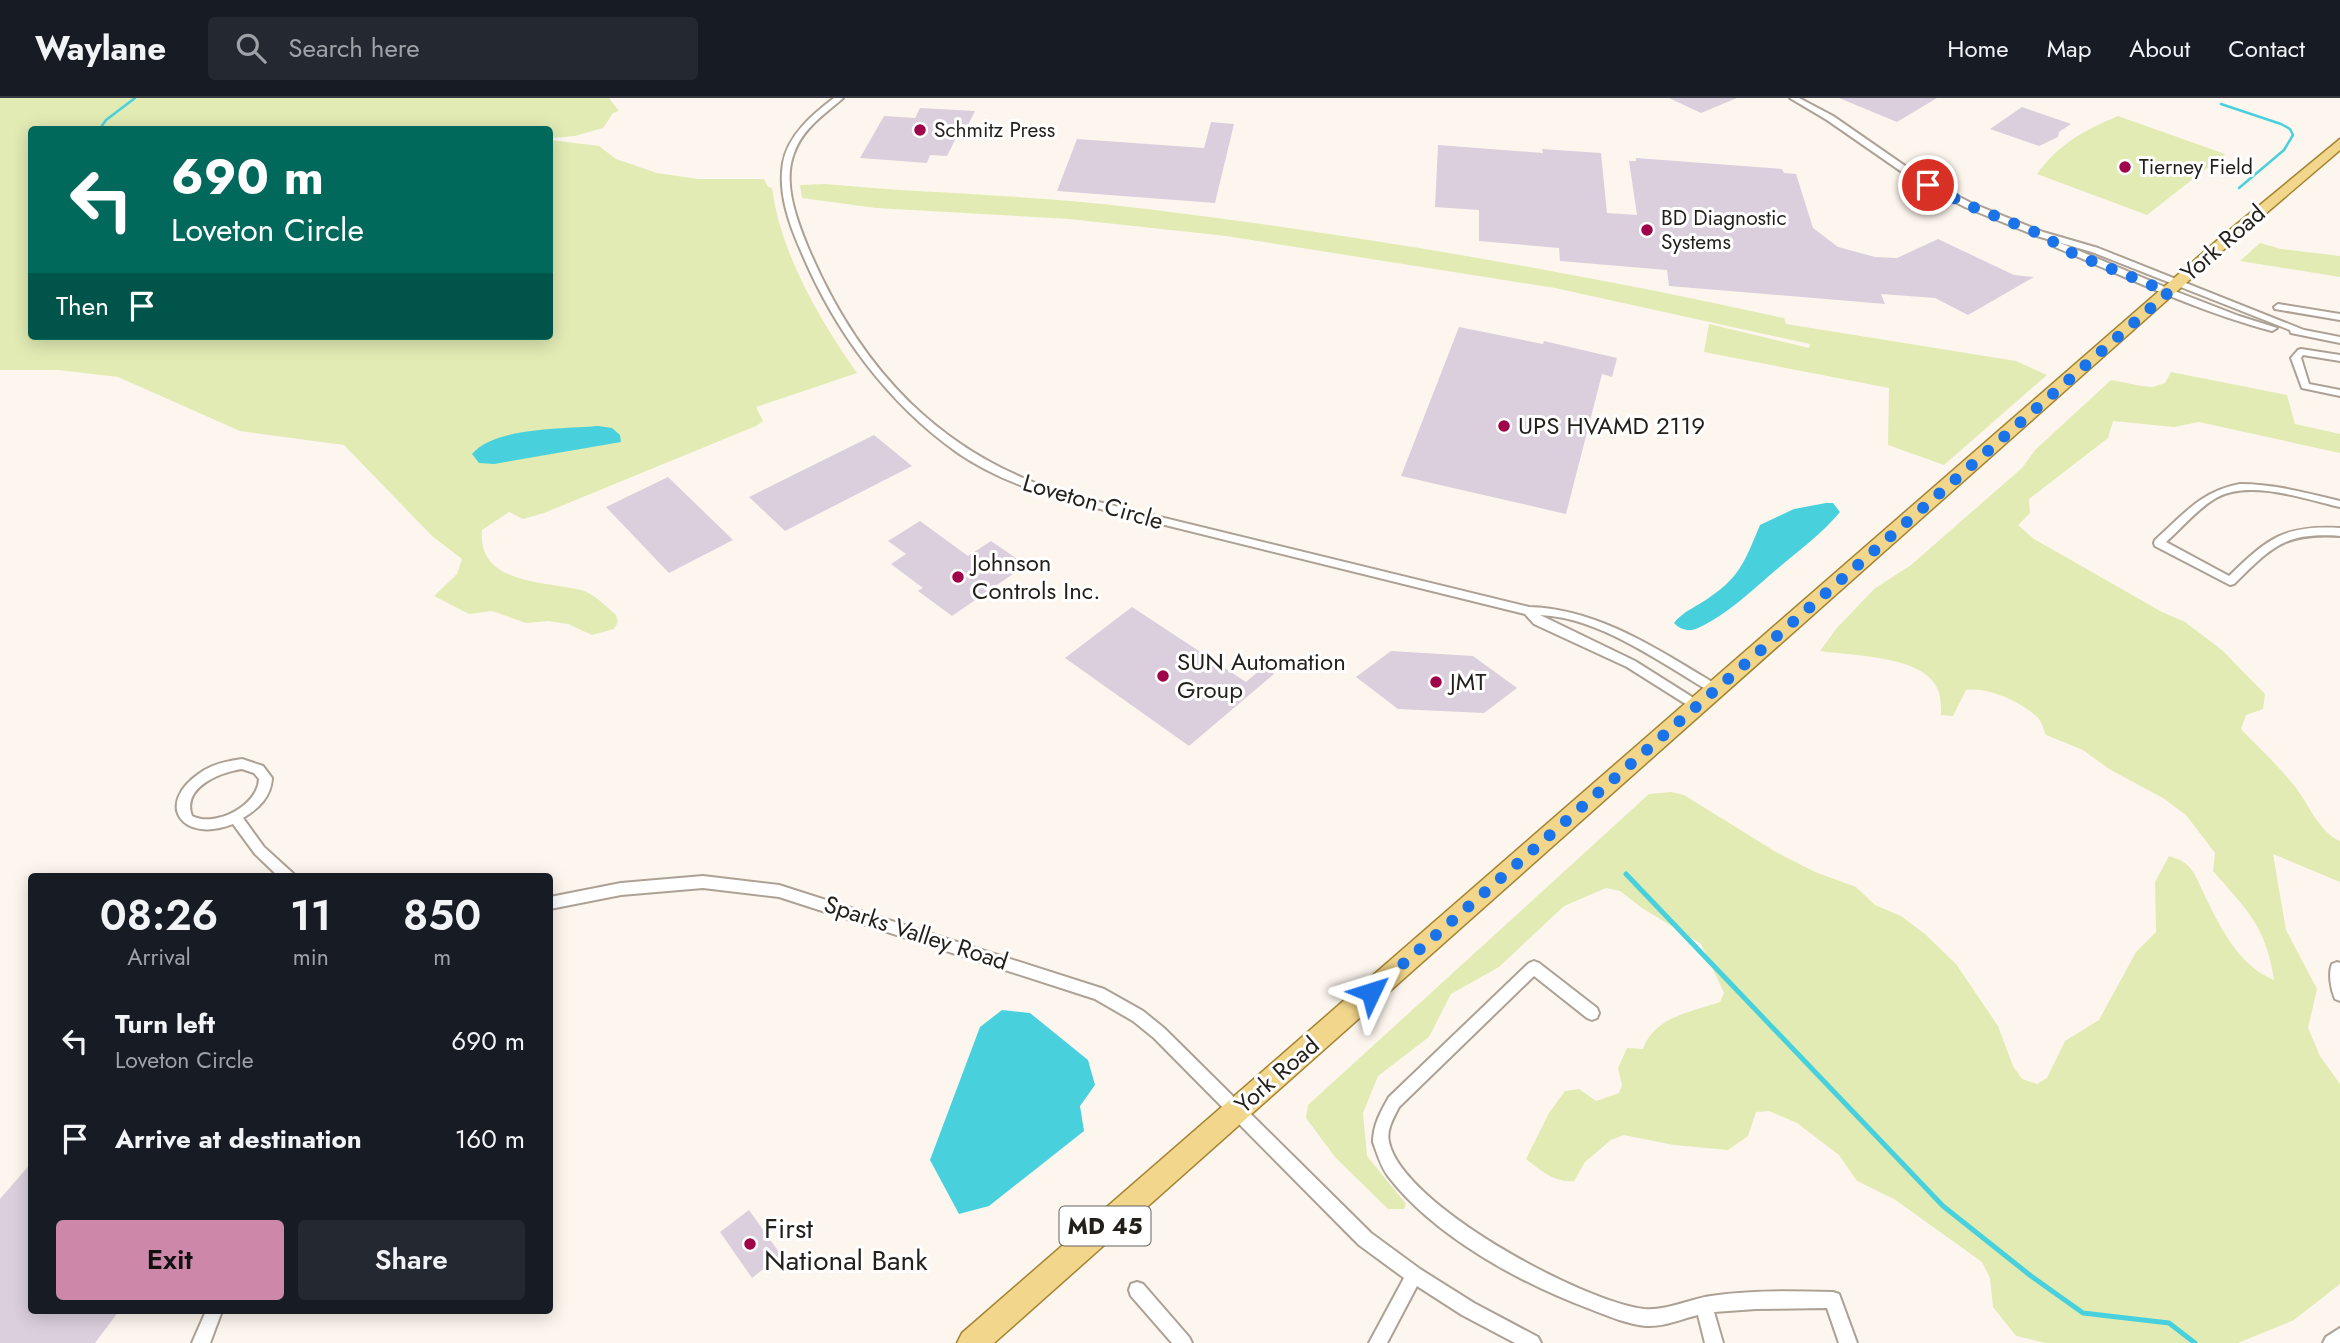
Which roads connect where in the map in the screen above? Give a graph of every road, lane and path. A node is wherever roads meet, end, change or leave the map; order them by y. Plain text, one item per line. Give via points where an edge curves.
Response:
1 (839, 98) edge
2 (1794, 98) edge
3 (2340, 143) edge
4 (2173, 288) junction
5 (2278, 307) dead end
6 (2340, 317) edge
7 (2340, 340) edge
8 (2340, 358) edge
9 (2340, 393) edge
10 (2340, 504) edge
11 (2340, 532) edge
12 (1529, 611) junction
13 (1705, 697) junction
14 (236, 818) junction
15 (283, 873) edge
16 (553, 902) edge
17 (2340, 969) edge
18 (2340, 994) edge
19 (1592, 1013) dead end
20 (1238, 1110) junction
21 (1414, 1275) junction
22 (1137, 1290) dead end
23 (1704, 1305) junction
24 (214, 1314) edge
25 (2340, 1337) edge
26 (201, 1343) edge
27 (972, 1343) edge
28 (1183, 1343) edge
29 (1378, 1343) edge
30 (1532, 1343) edge
31 (1714, 1343) edge
32 (1848, 1343) edge
33 (2332, 1343) edge

1 - 12 street, Loveton Circle via 809,122 789,156 786,180 794,224 807,256 869,363 921,417 961,450 1015,480 1068,498
2 - 4 street via 1928,185 2040,234 2074,254
3 - 4 main road, York Road / MD 45
4 - 7 street via 2259,325
4 - 13 main road, York Road / MD 45
5 - 6 street
8 - 9 street via 2301,352 2296,358 2305,386
10 - 11 street via 2255,488 2226,489 2159,543 2230,580 2277,537 2309,530
12 - 13 street, Loveton Circle via 1538,621
12 - 13 street, Loveton Circle via 1545,609 1600,627 1645,649
13 - 20 main road, York Road / MD 45
14 - 14 street via 254,805 265,789 266,779 254,766 214,771 192,787 182,806 188,821 197,825
14 - 15 street via 252,844
16 - 20 street, Sparks Valley Road via 621,889 704,882 765,888 817,901 1099,994 1159,1033
17 - 18 street
19 - 23 street via 1534,967 1394,1102 1384,1120 1381,1143 1391,1169 1452,1226 1573,1294 1644,1317
20 - 21 street, Sparks Valley Road via 1365,1239
20 - 27 main road, York Road / MD 45
21 - 29 street
21 - 30 street, Sparks Valley Road
22 - 28 street
23 - 31 street
23 - 32 street via 1742,1300 1833,1300
24 - 26 street
25 - 33 street

